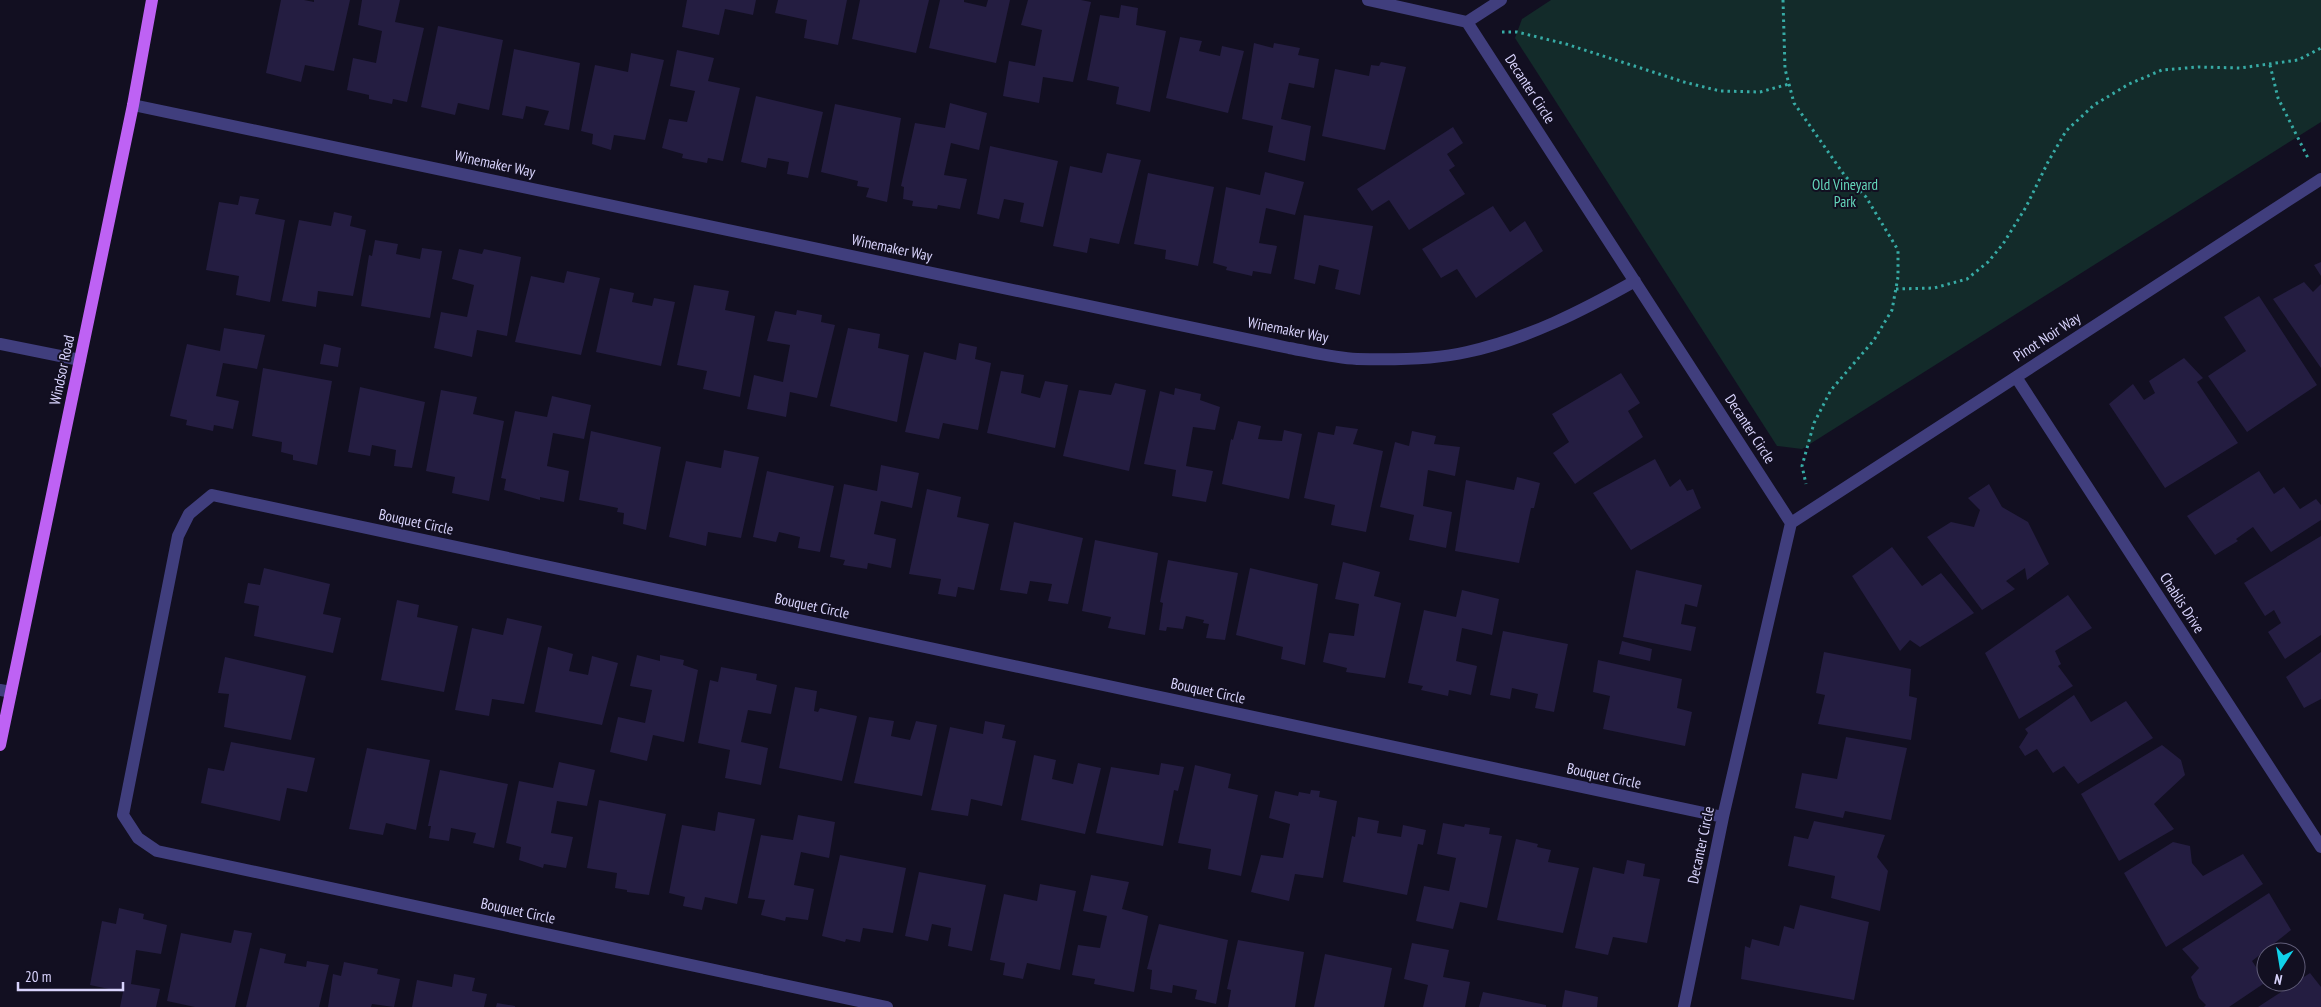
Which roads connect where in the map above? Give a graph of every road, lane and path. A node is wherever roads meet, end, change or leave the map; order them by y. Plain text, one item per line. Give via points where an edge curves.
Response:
1 (152, 0) edge
2 (1368, 0) edge
3 (1501, 0) edge
4 (1783, 0) edge
5 (1470, 27) junction
6 (2321, 48) edge
7 (2270, 65) junction
8 (1789, 84) junction
9 (133, 105) junction
10 (2320, 180) edge
11 (1635, 281) junction
12 (1896, 289) junction
13 (0, 344) edge
14 (80, 360) junction
15 (2016, 377) junction
16 (1813, 509) junction
17 (1791, 523) junction
18 (6, 691) edge
19 (0, 745) edge
20 (1723, 817) junction
21 (2321, 847) edge
22 (887, 1007) edge
23 (1684, 1007) edge

1 - 9 main road, Windsor Road
2 - 5 street
3 - 5 street
4 - 8 path via 1785,69
5 - 8 path via 1517,32 1566,44 1720,91 1760,92
5 - 11 street, Decanter Circle
6 - 7 path via 2298,60
7 - 10 path via 2278,98
7 - 12 path via 2162,70 2115,92 2094,105 2066,131 2026,208 1988,262 1967,279 1934,288
8 - 12 path via 1794,103 1845,176 1866,197 1898,250
9 - 11 street, Winemaker Way via 1289,348 1355,359 1411,359 1466,353 1520,337
9 - 14 main road, Windsor Road
10 - 15 street, Pinot Noir Way
11 - 17 street, Decanter Circle
12 - 16 path via 1892,310 1874,340 1831,390 1814,422 1802,466
13 - 14 street
14 - 18 main road, Windsor Road
15 - 16 street, Pinot Noir Way
15 - 21 street, Chablis Drive
16 - 17 street, Pinot Noir Way
17 - 20 street, Decanter Circle
18 - 19 main road, Windsor Road
20 - 22 street, Bouquet Circle via 212,495 189,514 178,536 123,815 138,838 157,851
20 - 23 street, Decanter Circle

